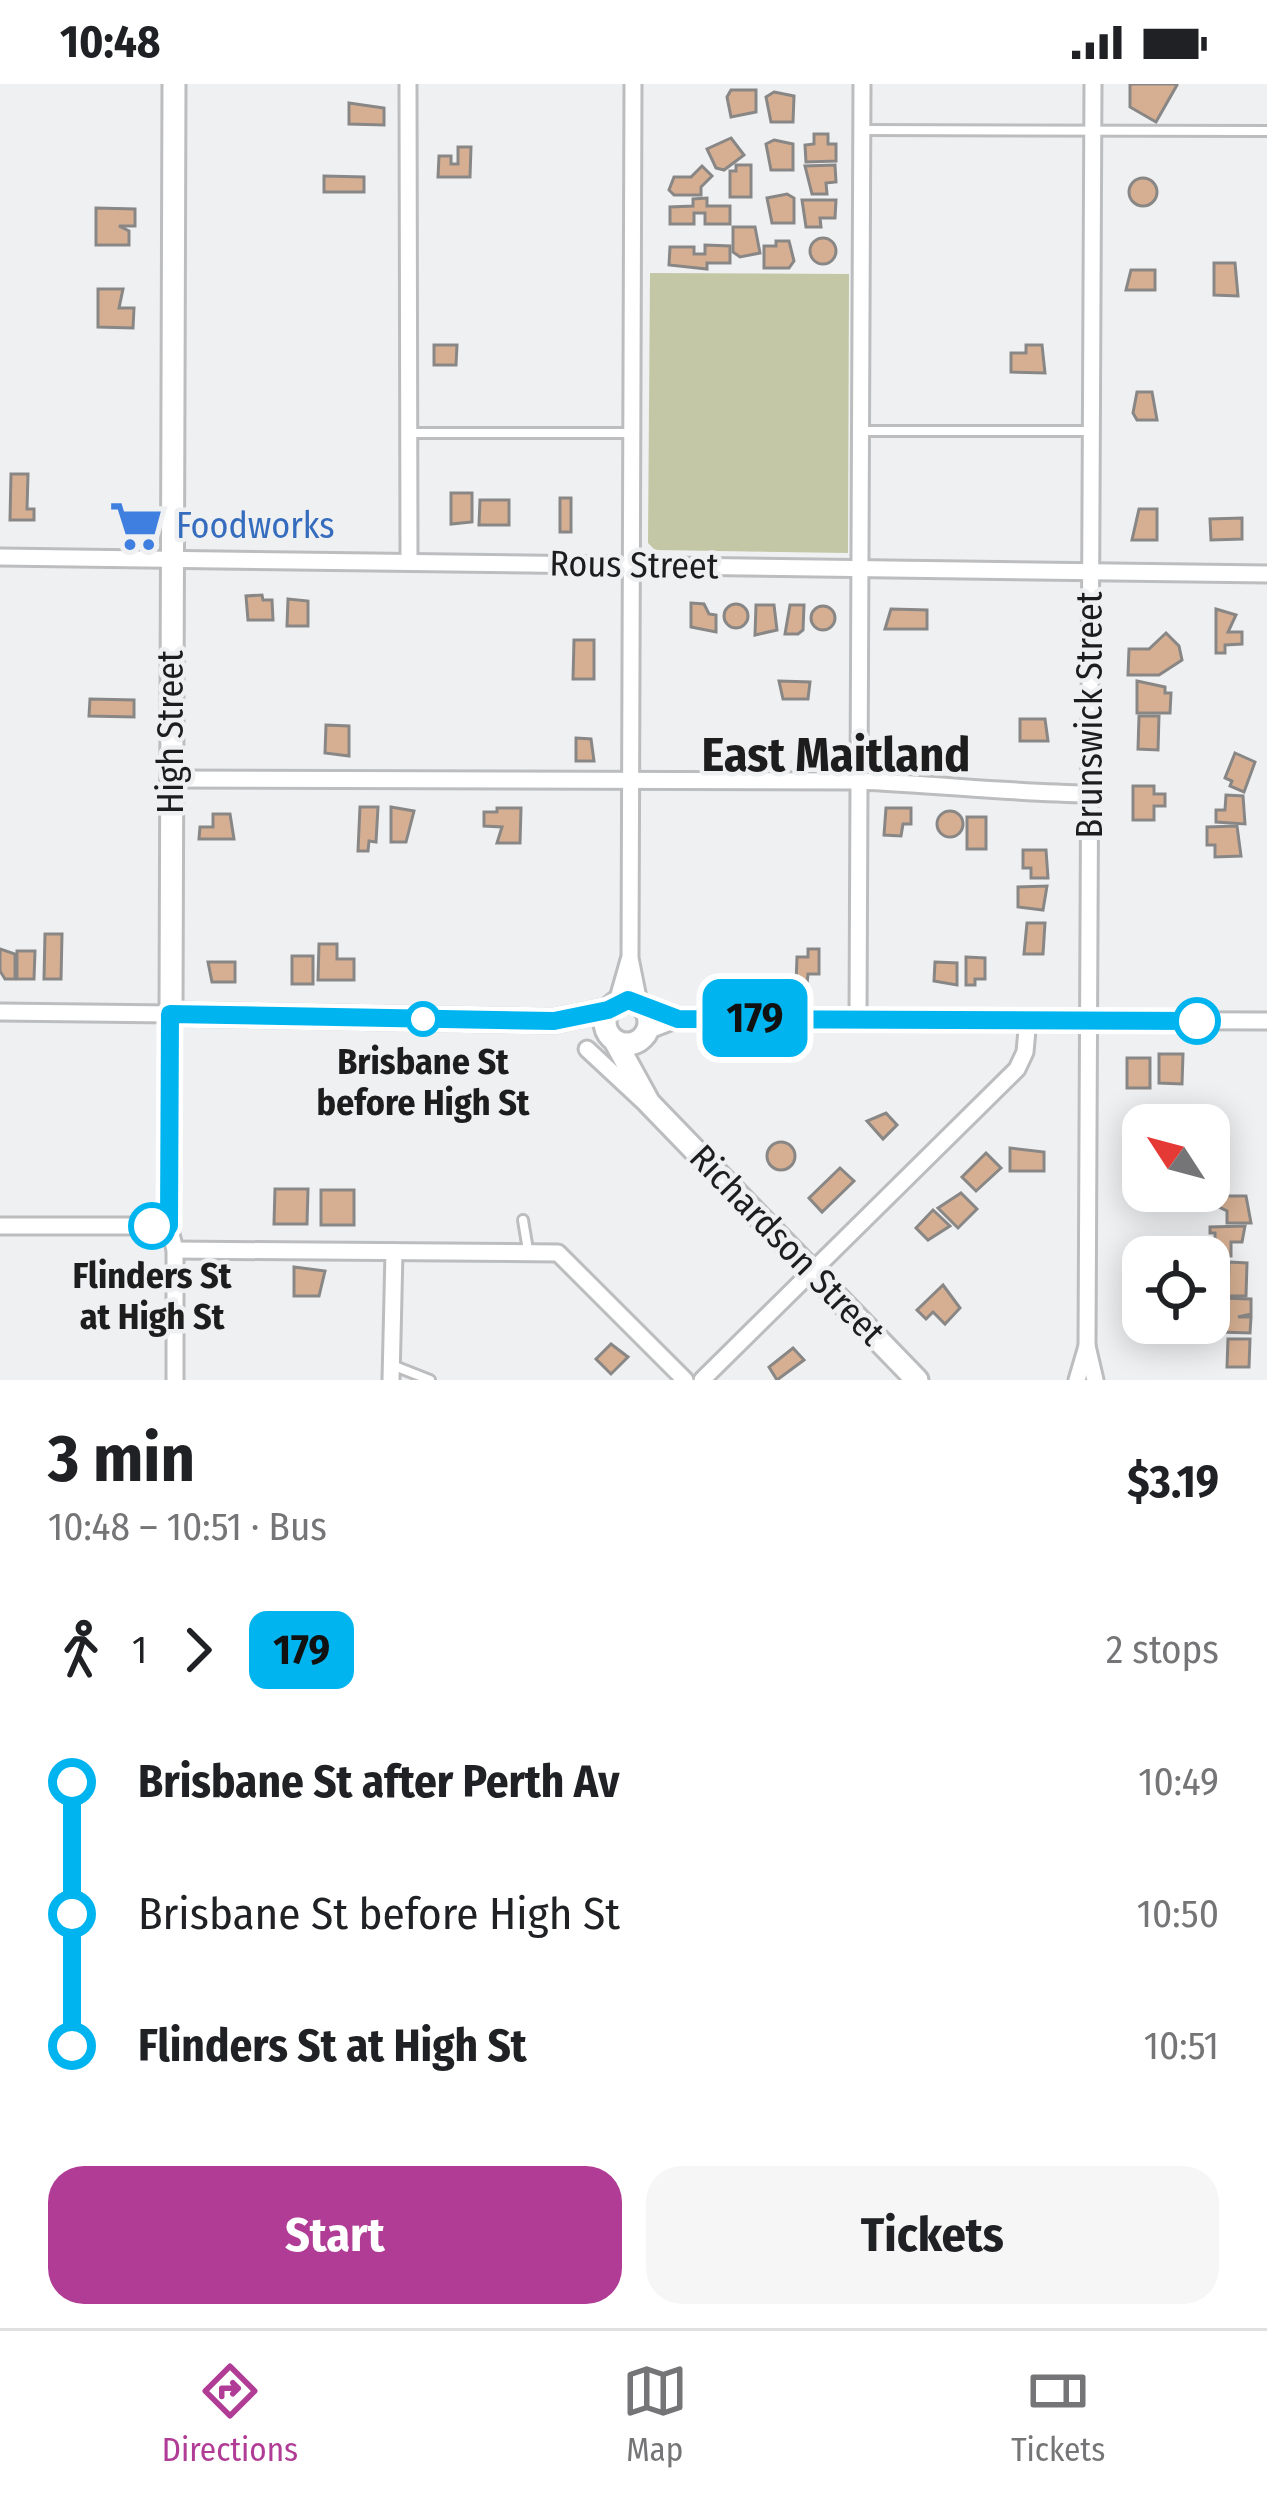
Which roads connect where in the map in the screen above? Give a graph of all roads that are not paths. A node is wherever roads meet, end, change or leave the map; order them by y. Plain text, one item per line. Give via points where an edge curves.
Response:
1 (174, 84) edge
2 (408, 84) edge
3 (633, 84) edge
4 (862, 84) edge
5 (1093, 84) edge
6 (1093, 129) junction
7 (862, 130) junction
8 (1267, 131) edge
9 (857, 430) junction
10 (1092, 430) junction
11 (409, 433) junction
12 (632, 433) junction
13 (0, 557) edge
14 (173, 558) junction
15 (409, 562) junction
16 (632, 566) junction
17 (860, 568) junction
18 (1091, 574) junction
19 (1267, 574) edge
20 (171, 779) junction
21 (857, 782) junction
22 (631, 783) junction
23 (1090, 794) junction
24 (0, 1012) edge
25 (170, 1014) junction
26 (633, 1016) junction
27 (858, 1018) junction
28 (1028, 1018) junction
29 (1090, 1020) junction
30 (554, 1021) junction
31 (1267, 1021) edge
32 (612, 1038) junction
33 (587, 1049) dead end
34 (637, 1076) junction
35 (657, 1111) junction
36 (523, 1220) dead end
37 (0, 1226) edge
38 (169, 1226) junction
39 (175, 1250) junction
40 (394, 1252) junction
41 (528, 1252) junction
42 (813, 1272) junction
43 (1087, 1346) junction
44 (391, 1372) edge
45 (175, 1380) edge
46 (430, 1380) edge
47 (685, 1380) edge
48 (702, 1380) edge
49 (917, 1380) edge
50 (1077, 1380) edge
51 (1095, 1380) edge

1 - 14 main road, High Street
2 - 11 street
3 - 12 street
4 - 7 street
5 - 6 street, Brunswick Street
6 - 7 lane
6 - 8 lane
6 - 10 street, Brunswick Street
7 - 9 street
9 - 10 lane
9 - 17 street
10 - 18 street, Brunswick Street
11 - 12 lane
11 - 15 street
12 - 16 street
13 - 14 street, Rous Street
14 - 15 street, Rous Street
14 - 20 main road, High Street
15 - 16 street, Rous Street
16 - 17 street, Rous Street
16 - 22 street
17 - 18 street, Rous Street
17 - 21 street
18 - 19 street, Rous Street
18 - 23 street, Brunswick Street
20 - 22 street
20 - 25 main road, High Street
21 - 22 street
21 - 23 street
21 - 27 street
22 - 26 street
23 - 29 street, Brunswick Street
24 - 25 street
25 - 30 main road
25 - 38 street, High Street
26 - 27 street
26 - 30 main road
26 - 32 main road
26 - 32 main road
26 - 34 main road
27 - 28 street
28 - 29 street
28 - 42 street via 1017,1069
29 - 31 street
29 - 43 street, Brunswick Street
30 - 32 main road
32 - 34 main road, Richardson Street
33 - 35 street, Richardson Street
34 - 35 main road, Richardson Street
35 - 42 main road, Richardson Street
36 - 41 lane
37 - 38 street
38 - 39 street, High Street
39 - 40 street
39 - 45 street, High Street
40 - 41 street
40 - 44 street
41 - 47 street via 558,1253
42 - 48 street
42 - 49 main road, Richardson Street
43 - 50 street, Brunswick Street
43 - 51 street, Brunswick Street
44 - 46 lane

